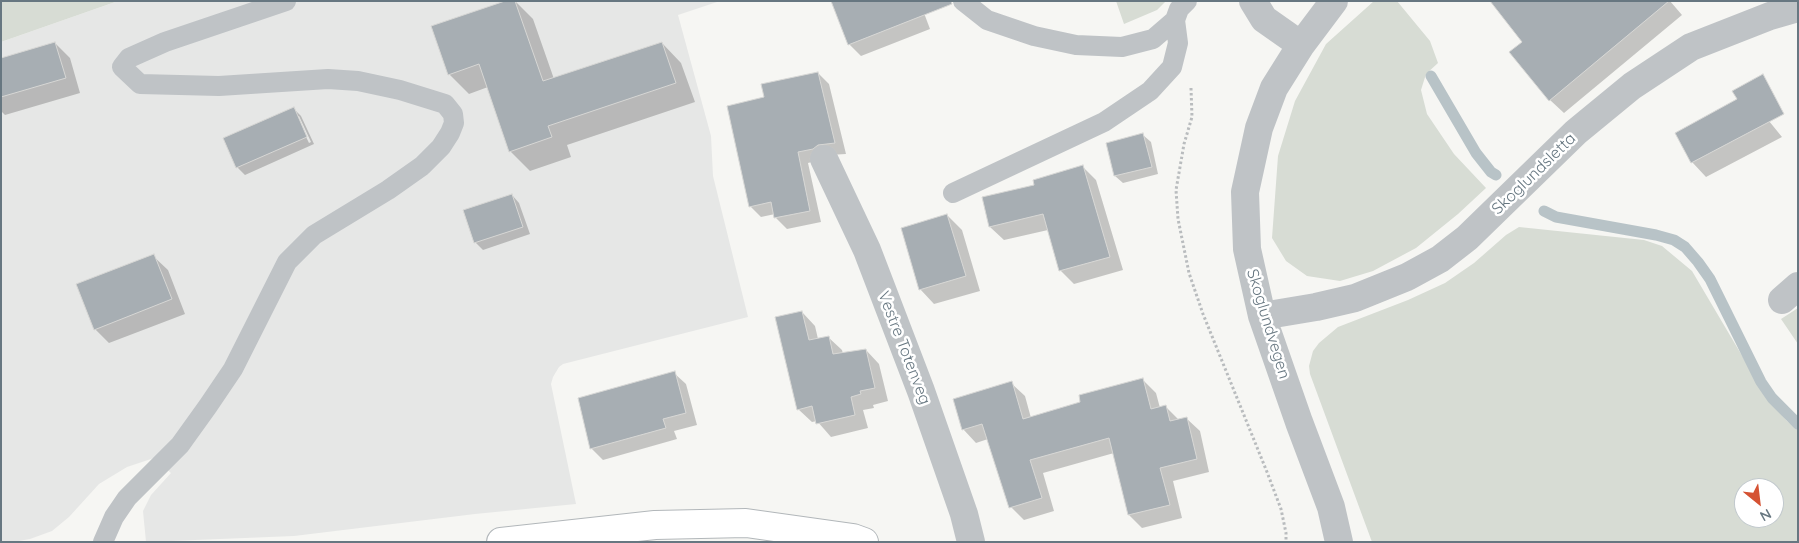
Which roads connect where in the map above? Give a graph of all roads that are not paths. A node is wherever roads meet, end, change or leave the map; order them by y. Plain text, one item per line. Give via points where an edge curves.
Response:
1 (286, 1) edge
2 (963, 1) edge
3 (1187, 1) edge
4 (1253, 1) edge
5 (1334, 1) edge
6 (1798, 8) edge
7 (1175, 20) junction
8 (1301, 45) junction
9 (824, 160) dead end
10 (953, 194) dead end
11 (1262, 316) junction
12 (102, 542) edge
13 (501, 542) edge
14 (864, 542) edge
15 (971, 542) edge
16 (1339, 542) edge

1 - 12 lane via 165,42 129,58 122,67 140,84 219,86 328,79 358,81 444,104 453,114 454,123 441,147 422,166 314,235 287,262 233,368 208,406 180,445 127,498
2 - 7 lane via 986,20 1034,36 1076,45 1122,47 1153,39
3 - 7 lane
4 - 8 street via 1264,19
5 - 8 street, Skoglundvegen
6 - 11 street, Skoglundsletta via 1691,47 1632,86 1576,132 1467,238 1440,259 1407,277 1355,298
7 - 10 lane via 1178,44 1172,67 1150,92 1104,122
8 - 11 street, Skoglundvegen via 1274,88 1259,128 1245,192 1247,249
9 - 15 street, Vestre Totenveg via 867,250 930,418
11 - 16 street, Skoglundvegen via 1331,507
13 - 14 street via 655,525 746,523

